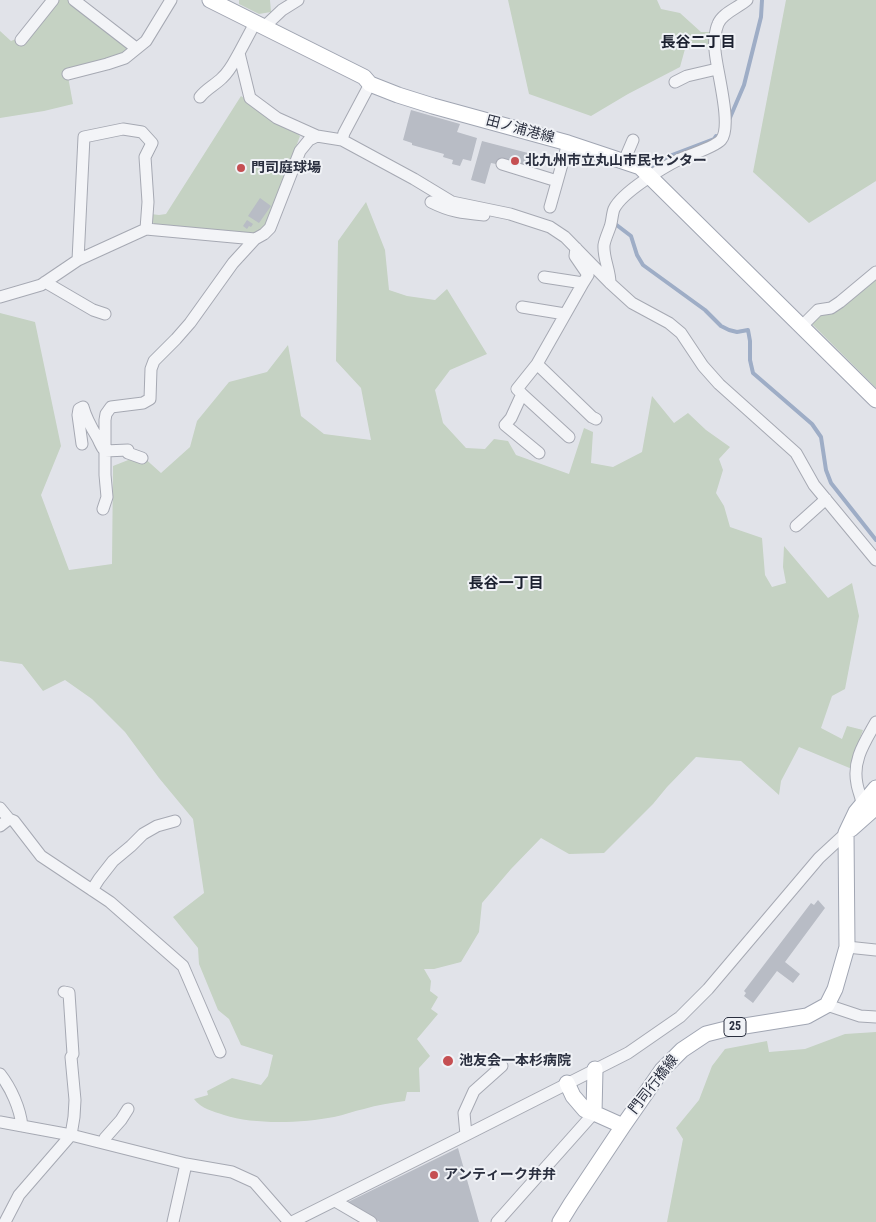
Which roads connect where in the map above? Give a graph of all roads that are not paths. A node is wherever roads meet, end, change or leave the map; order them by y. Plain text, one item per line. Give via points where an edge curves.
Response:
1 (53, 0) edge
2 (74, 0) edge
3 (172, 0) edge
4 (210, 0) edge
5 (298, 0) edge
6 (745, 1) edge
7 (259, 26) junction
8 (21, 40) dead end
9 (136, 48) junction
10 (239, 53) junction
11 (717, 69) junction
12 (68, 74) dead end
13 (675, 82) dead end
14 (370, 84) junction
15 (200, 97) dead end
16 (317, 136) junction
17 (342, 140) junction
18 (633, 140) dead end
19 (568, 143) junction
20 (627, 154) dead end
21 (502, 164) dead end
22 (649, 177) junction
23 (557, 181) junction
24 (431, 202) dead end
25 (550, 207) dead end
26 (510, 214) junction
27 (146, 228) junction
28 (255, 239) junction
29 (576, 246) junction
30 (78, 260) junction
31 (876, 272) edge
32 (544, 277) dead end
33 (45, 282) junction
34 (583, 283) junction
35 (610, 283) junction
36 (0, 297) edge
37 (522, 307) dead end
38 (105, 314) dead end
39 (566, 314) junction
40 (802, 326) junction
41 (536, 364) junction
42 (522, 394) junction
43 (876, 400) edge
44 (596, 419) dead end
45 (570, 437) dead end
46 (82, 444) dead end
47 (105, 452) junction
48 (539, 453) dead end
49 (142, 458) dead end
50 (826, 499) junction
51 (102, 509) dead end
52 (796, 526) dead end
53 (876, 560) edge
54 (876, 722) edge
55 (875, 789) edge
56 (869, 805) edge
57 (0, 808) edge
58 (175, 820) dead end
59 (4, 823) edge
60 (846, 834) junction
61 (92, 890) junction
62 (847, 948) junction
63 (876, 950) edge
64 (64, 992) dead end
65 (827, 1005) junction
66 (876, 1018) edge
67 (220, 1052) dead end
68 (502, 1066) dead end
69 (595, 1069) junction
70 (0, 1074) edge
71 (568, 1083) junction
72 (128, 1109) dead end
73 (594, 1113) junction
74 (0, 1122) edge
75 (22, 1126) junction
76 (623, 1126) junction
77 (71, 1135) junction
78 (466, 1136) junction
79 (103, 1143) junction
80 (186, 1164) junction
81 (335, 1201) junction
82 (5, 1222) edge
83 (173, 1222) edge
84 (291, 1222) edge
85 (371, 1222) edge
86 (497, 1222) edge
87 (560, 1222) edge

1 - 8 street
2 - 9 street
3 - 9 street via 146,41
4 - 7 main road, 田ノ浦港線
5 - 7 street
6 - 11 street via 722,17 718,24 714,49
7 - 10 street
7 - 14 main road, 田ノ浦港線 via 364,77
9 - 12 street via 116,62
10 - 15 street via 228,72
10 - 16 street via 250,98 277,118
11 - 13 street
11 - 22 street via 725,108 722,139
14 - 17 street
14 - 19 main road, 田ノ浦港線 via 433,106
16 - 17 street
16 - 28 street via 300,151 270,228
17 - 26 street via 452,202
18 - 20 street
19 - 22 main road, 田ノ浦港線 via 640,167
19 - 23 street
21 - 23 street
22 - 35 street via 614,209 604,244
22 - 40 main road, 田ノ浦港線
23 - 25 street
24 - 26 street via 456,212 508,218
26 - 29 street via 550,227
27 - 28 street
27 - 30 street
27 - 30 street via 145,157 152,143 142,132 123,129 84,137
28 - 47 street via 190,323 154,361 150,399 143,403 111,407 106,414
29 - 34 street via 575,256 588,275
29 - 35 street
30 - 33 street
31 - 40 street via 831,308 818,310
32 - 34 street
33 - 36 street
33 - 38 street
34 - 39 street
35 - 50 street via 632,303 681,333 719,384 796,453
37 - 39 street
39 - 41 street
40 - 43 main road, 田ノ浦港線
41 - 42 street via 517,390
41 - 44 street
42 - 45 street
42 - 48 street via 505,425
46 - 47 street via 78,415 82,406
47 - 49 street via 128,450 128,453
47 - 51 street via 107,497
50 - 52 street
50 - 53 street
54 - 56 street via 859,754 856,767 857,784
55 - 56 main road
56 - 60 main road via 856,812
57 - 59 street
58 - 61 street via 143,834 112,861
59 - 61 street via 14,821 41,856
60 - 62 main road
60 - 69 street via 819,858 708,989 680,1017 628,1052
61 - 67 street via 183,966
62 - 63 street
62 - 65 main road
64 - 77 street via 69,993 73,1054 75,1100
65 - 66 street
65 - 76 main road, 門司行橋線 / 25 via 806,1016 706,1034 682,1050 662,1070
68 - 78 street via 474,1092 464,1113
69 - 71 street
69 - 73 main road
70 - 75 street via 16,1102
71 - 73 main road via 573,1096 585,1110
71 - 78 street
72 - 79 street
73 - 76 main road
73 - 86 street
74 - 75 street
75 - 77 street
76 - 87 main road, 門司行橋線 / 25
77 - 79 street
77 - 82 street via 20,1195
78 - 81 street
79 - 80 street
80 - 83 street
80 - 84 street via 232,1172 254,1182
81 - 84 street
81 - 85 street

